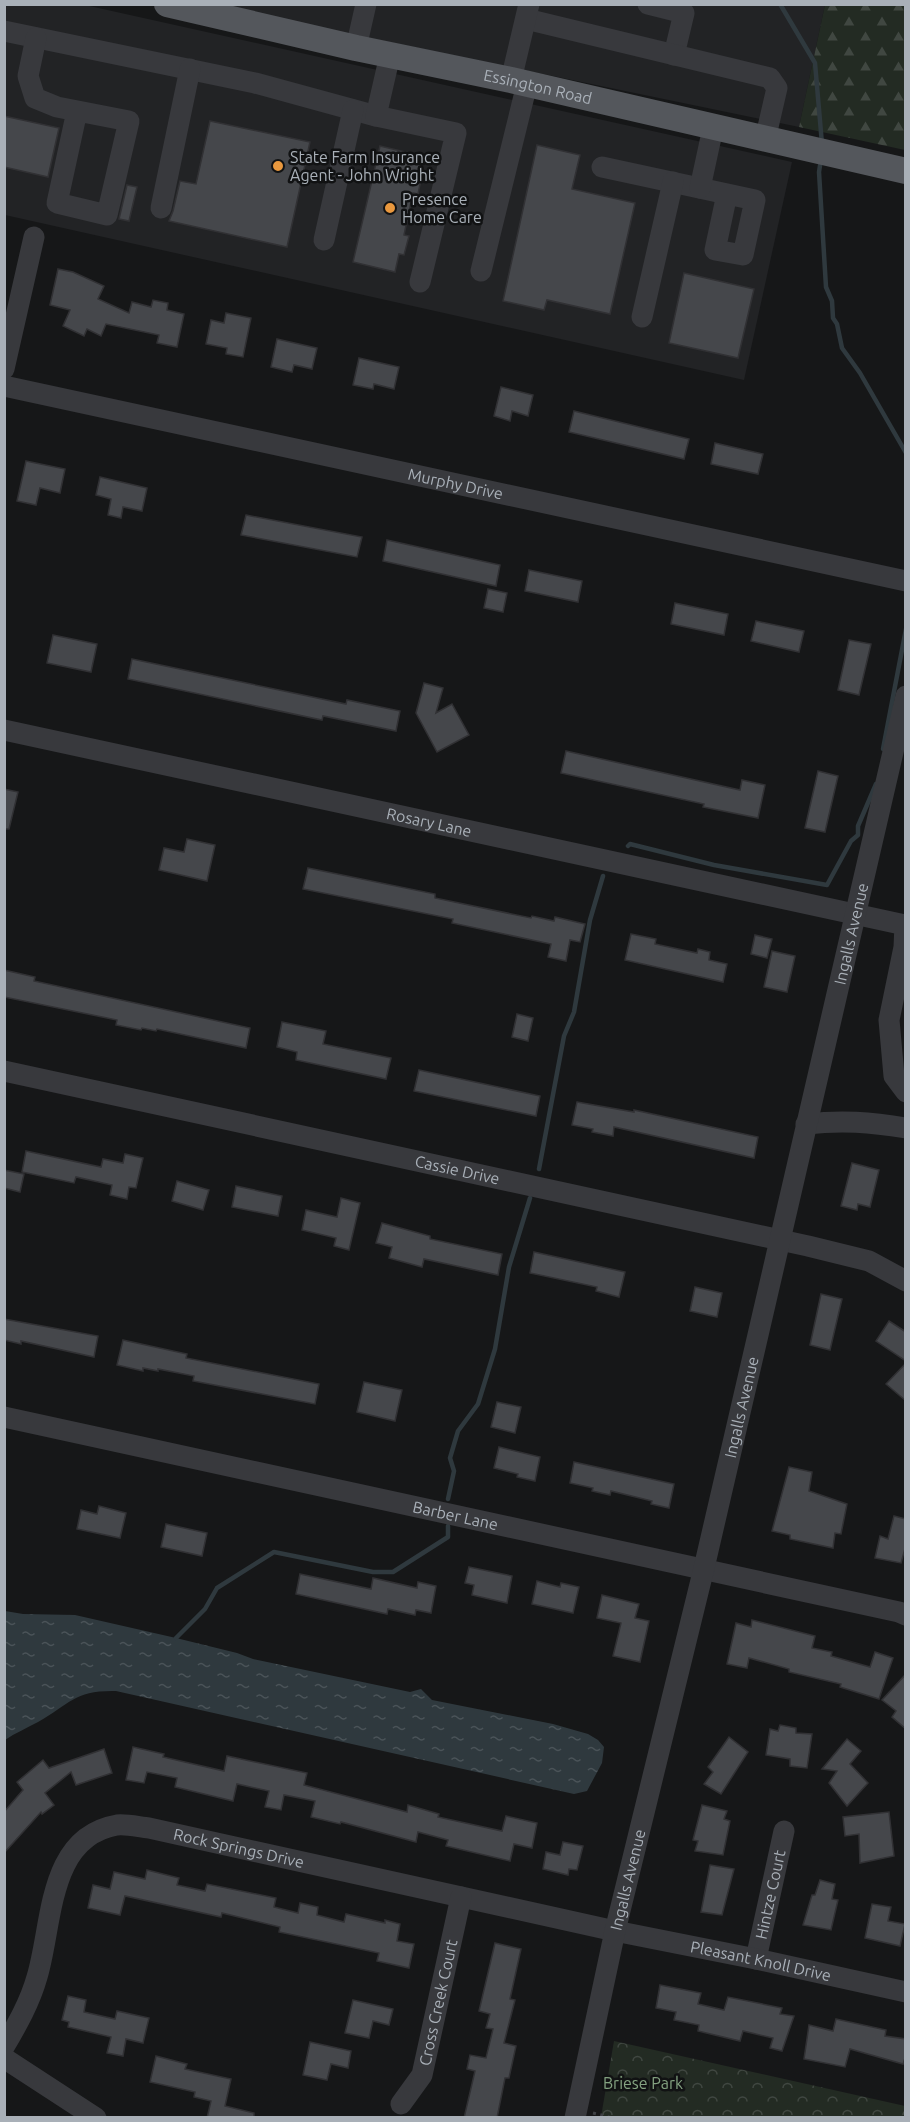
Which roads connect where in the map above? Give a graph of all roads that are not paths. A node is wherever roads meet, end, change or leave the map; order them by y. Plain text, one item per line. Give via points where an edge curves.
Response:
1 (168, 4) edge
2 (366, 4) edge
3 (648, 4) edge
4 (685, 9) edge
5 (213, 10) edge
6 (527, 12) edge
7 (4, 31) edge
8 (36, 38) junction
9 (356, 48) junction
10 (390, 54) junction
11 (674, 55) junction
12 (190, 69) junction
13 (519, 82) junction
14 (353, 110) junction
15 (77, 111) junction
16 (376, 116) junction
17 (713, 128) junction
18 (765, 140) junction
19 (602, 167) dead end
20 (906, 171) edge
21 (673, 182) junction
22 (700, 188) junction
23 (727, 194) dead end
24 (160, 208) dead end
25 (34, 237) dead end
26 (324, 240) dead end
27 (481, 271) dead end
28 (420, 282) dead end
29 (642, 317) dead end
30 (4, 369) edge
31 (4, 386) edge
32 (906, 581) edge
33 (906, 696) edge
34 (4, 730) edge
35 (855, 913) junction
36 (905, 924) edge
37 (4, 1071) edge
38 (906, 1092) edge
39 (806, 1124) junction
40 (906, 1128) edge
41 (780, 1239) junction
42 (906, 1281) edge
43 (4, 1417) edge
44 (704, 1568) junction
45 (906, 1615) edge
46 (784, 1831) dead end
47 (461, 1897) junction
48 (615, 1932) junction
49 (756, 1959) junction
50 (906, 1992) edge
51 (4, 2047) edge
52 (4, 2058) edge
53 (401, 2104) dead end
54 (96, 2118) edge
55 (575, 2118) edge

1 - 5 main road, Essington Road
2 - 9 street
3 - 4 street
4 - 11 street
5 - 9 main road, Essington Road
6 - 11 street
6 - 13 street
7 - 8 street
8 - 12 street
8 - 15 street via 28,76 35,98
9 - 10 main road, Essington Road
10 - 13 main road, Essington Road
10 - 16 street
11 - 18 street via 770,78 777,88
12 - 14 street
12 - 24 street
13 - 17 main road, Essington Road
13 - 27 street
14 - 16 street
14 - 26 street
15 - 15 street via 129,121 107,214 57,203
16 - 28 street via 456,133
17 - 18 main road, Essington Road
17 - 22 street
18 - 20 main road, Essington Road
19 - 21 street
21 - 22 street
21 - 29 street
22 - 23 street
25 - 30 street
31 - 32 street, Murphy Drive
33 - 35 street, Ingalls Avenue
34 - 35 street, Rosary Lane
35 - 36 street, Rosary Lane
35 - 39 street, Ingalls Avenue
36 - 38 street via 904,947 888,1020 894,1076
37 - 41 street, Cassie Drive
39 - 40 street via 837,1120
39 - 41 street, Ingalls Avenue
41 - 42 street, Cassie Drive via 868,1261
41 - 44 street, Ingalls Avenue
43 - 44 street, Barber Lane
44 - 45 street, Barber Lane
44 - 48 street, Ingalls Avenue
46 - 49 street, Hintze Court
47 - 48 street, Rock Springs Drive
47 - 51 street, Rock Springs Drive via 149,1828 118,1825 81,1842 67,1859 58,1878 37,1977
47 - 53 street, Cross Creek Court via 422,2075
48 - 49 street, Pleasant Knoll Drive
48 - 55 street, Ingalls Avenue
49 - 50 street, Pleasant Knoll Drive
52 - 54 street

